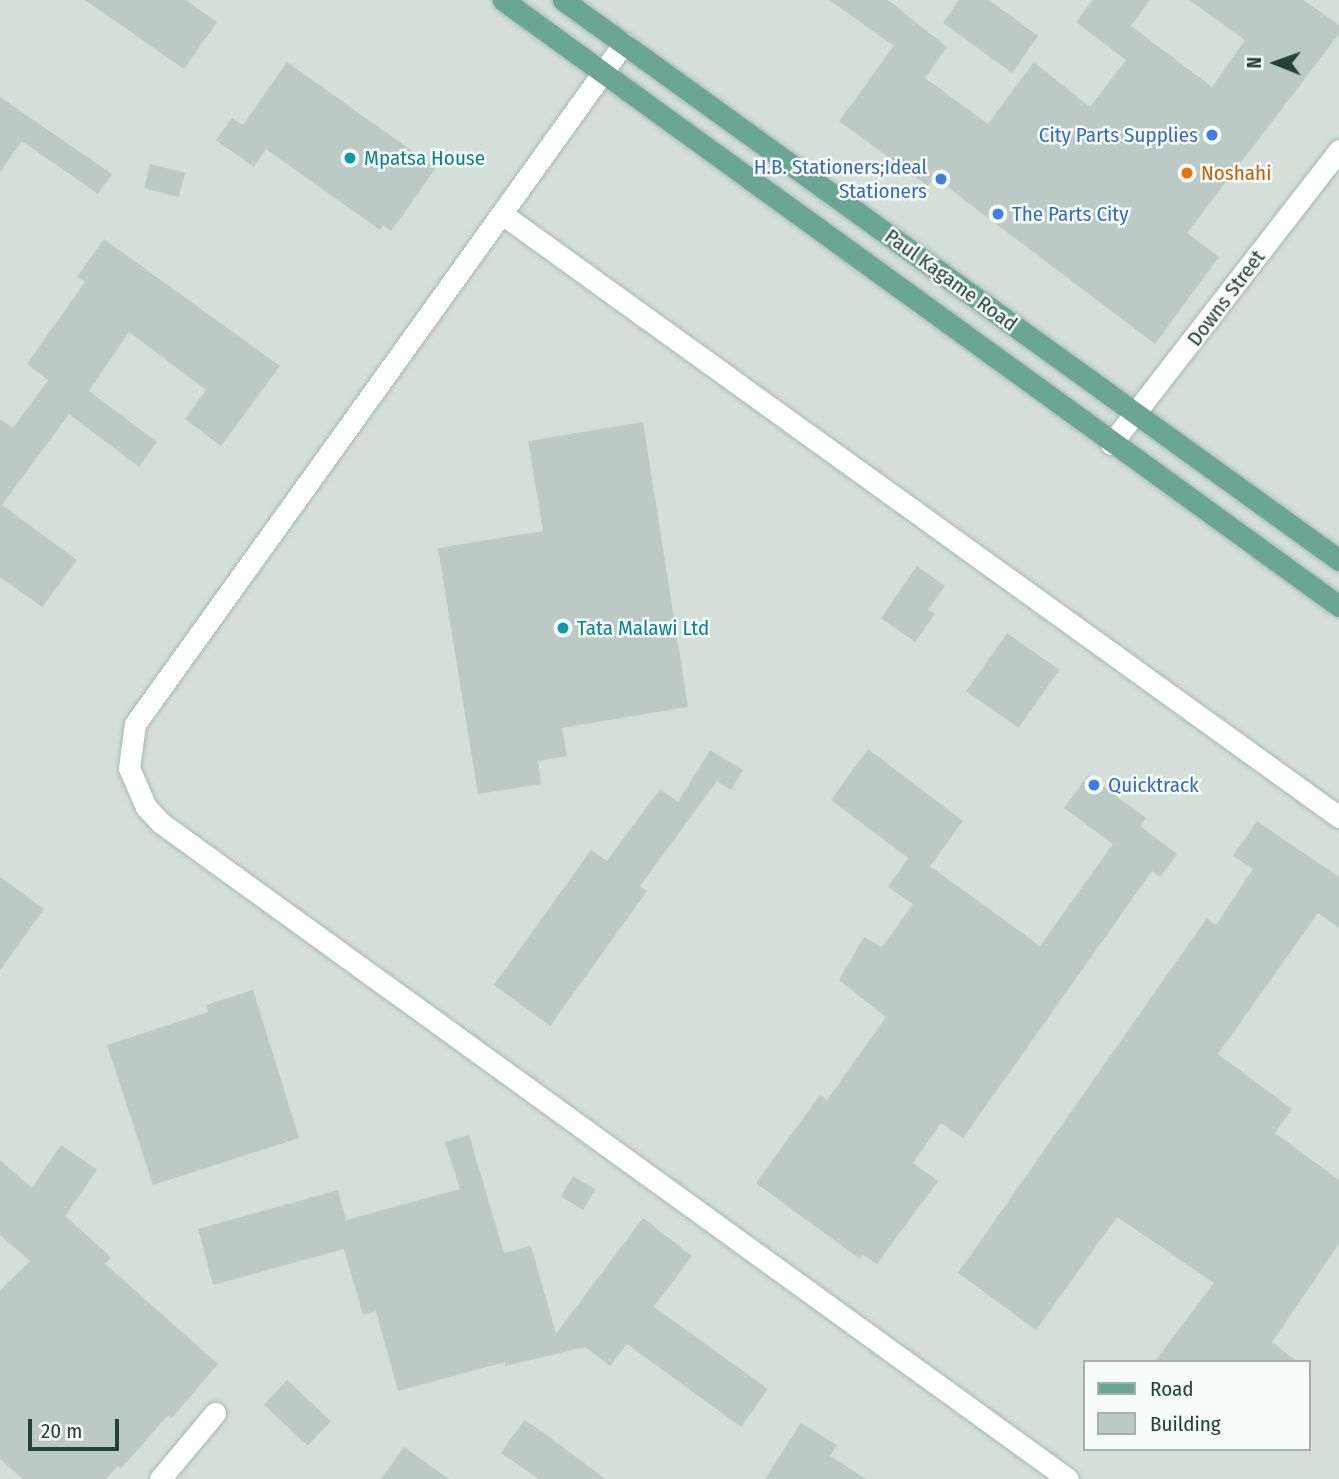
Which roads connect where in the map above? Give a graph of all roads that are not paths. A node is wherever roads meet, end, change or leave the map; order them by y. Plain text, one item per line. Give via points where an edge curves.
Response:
1 (503, 0) edge
2 (563, 0) edge
3 (624, 43) junction
4 (603, 72) junction
5 (1339, 150) edge
6 (502, 214) junction
7 (1136, 415) junction
8 (1111, 444) junction
9 (1339, 561) edge
10 (1339, 606) edge
11 (1339, 817) edge
12 (215, 1413) dead end
13 (160, 1479) edge
14 (1068, 1479) edge

1 - 4 main road
2 - 3 main road, Paul Kagame Road
3 - 4 street
3 - 7 main road, Paul Kagame Road
4 - 6 street
4 - 8 main road
5 - 7 street, Downs Street
6 - 11 street
6 - 14 street via 135,724 129,768 136,788 161,823
7 - 8 street, Downs Street
7 - 9 main road, Paul Kagame Road
8 - 10 main road
12 - 13 street

